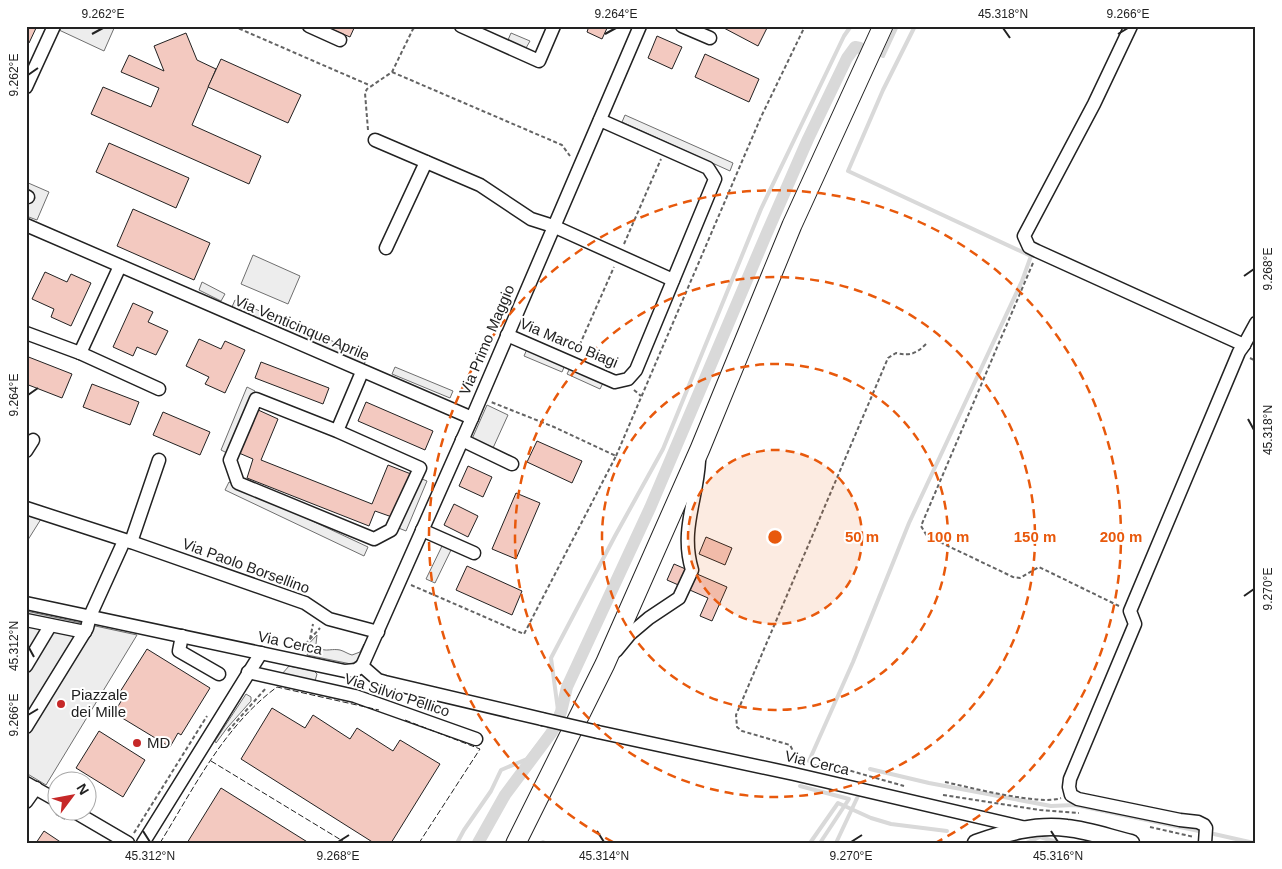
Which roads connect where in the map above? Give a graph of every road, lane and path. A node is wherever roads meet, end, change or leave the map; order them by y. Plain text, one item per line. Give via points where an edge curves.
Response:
1 (54, 26) edge
2 (233, 26) edge
3 (309, 26) edge
4 (417, 26) edge
5 (461, 26) edge
6 (554, 26) edge
7 (640, 26) edge
8 (682, 26) edge
9 (805, 26) edge
10 (883, 26) edge
11 (1131, 26) edge
12 (710, 38) dead end
13 (340, 40) dead end
14 (392, 72) junction
15 (369, 85) junction
16 (26, 86) edge
17 (600, 120) junction
18 (375, 140) joint
19 (582, 161) junction
20 (426, 162) junction
21 (26, 225) edge
22 (553, 226) junction
23 (386, 248) dead end
24 (1037, 252) junction
25 (120, 266) junction
26 (673, 280) junction
27 (1256, 323) edge
28 (26, 333) edge
29 (507, 335) junction
30 (926, 344) dead end
31 (1244, 345) junction
32 (80, 353) junction
33 (362, 372) junction
34 (159, 388) dead end
35 (480, 398) junction
36 (472, 418) junction
37 (337, 431) junction
38 (33, 440) dead end
39 (462, 440) junction
40 (700, 449) junction
41 (26, 451) edge
42 (616, 456) junction
43 (159, 460) dead end
44 (512, 464) dead end
45 (26, 508) edge
46 (422, 530) junction
47 (128, 542) junction
48 (474, 553) dead end
49 (400, 580) junction
50 (26, 603) edge
51 (1130, 612) junction
52 (90, 616) junction
53 (329, 619) junction
54 (26, 620) edge
55 (50, 626) junction
56 (85, 632) junction
57 (378, 632) junction
58 (182, 636) junction
59 (261, 653) junction
60 (292, 660) junction
61 (605, 664) junction
62 (26, 666) edge
63 (362, 666) junction
64 (345, 671) junction
65 (248, 672) junction
66 (220, 674) dead end
67 (275, 678) junction
68 (340, 692) junction
69 (26, 727) edge
70 (226, 733) dead end
71 (476, 739) dead end
72 (808, 766) dead end
73 (794, 774) junction
74 (945, 782) dead end
75 (31, 786) edge
76 (907, 787) dead end
77 (938, 794) dead end
78 (1071, 794) junction
79 (48, 795) edge
80 (26, 802) edge
81 (1084, 813) dead end
82 (92, 822) edge
83 (1150, 827) dead end
84 (1028, 828) junction
85 (1205, 841) edge
86 (128, 843) edge
87 (143, 843) edge
88 (516, 843) edge
89 (976, 843) edge
90 (1131, 843) edge

1 - 16 street
2 - 15 path
3 - 13 street
4 - 14 path
5 - 6 street via 538,61
7 - 17 street, Via Primo Maggio
8 - 12 street
9 - 42 path via 761,117
10 - 40 highway via 792,225
11 - 24 street via 1024,236 1029,247
14 - 15 path
14 - 19 path via 562,144 571,157
15 - 18 path via 366,93 367,129
17 - 19 street, Via Primo Maggio
17 - 26 street via 708,168 715,179
18 - 20 street
19 - 22 street, Via Primo Maggio
20 - 22 street via 480,185 514,210
20 - 23 street
21 - 25 street, Via Venticinque Aprile
22 - 26 street
22 - 29 street, Via Primo Maggio
24 - 31 street
24 - 51 path via 921,526 927,536 1013,577 1020,578 1039,567
25 - 32 street
25 - 33 street, Via Venticinque Aprile
26 - 29 street, Via Marco Biagi via 636,370 628,379 615,382
27 - 31 street
28 - 32 street
29 - 35 street, Via Primo Maggio
30 - 73 path via 917,352 896,353 888,358 736,715 737,727 742,731 790,744 795,755
31 - 51 street
32 - 34 street
33 - 36 street, Via Venticinque Aprile
33 - 37 street
35 - 36 street, Via Primo Maggio
35 - 42 path
36 - 39 street, Via Primo Maggio
37 - 37 street via 420,468 391,530 374,540 238,483 230,460 256,399
38 - 41 street
39 - 44 street
39 - 46 street, Via Primo Maggio
40 - 61 highway
40 - 61 street via 687,534 692,570 679,598 630,634
42 - 49 path via 524,634
43 - 47 street
45 - 47 street, Via Paolo Borsellino
46 - 48 street
46 - 49 street, Via Primo Maggio
47 - 52 street
47 - 53 street, Via Paolo Borsellino via 305,603
49 - 57 street, Via Primo Maggio
50 - 52 street, Via Cerca
51 - 78 street via 1135,624 1070,779
52 - 56 street
52 - 58 street, Via Cerca
53 - 57 street, Via Paolo Borsellino
53 - 60 path
54 - 55 street
55 - 56 street
55 - 62 street
56 - 69 street
57 - 63 street, Via Primo Maggio
58 - 59 street, Via Cerca
58 - 66 street via 179,651
59 - 60 street, Via Cerca
59 - 65 street
60 - 64 street, Via Cerca
61 - 88 highway
63 - 64 street, Via Cerca
63 - 73 street, Via Cerca, bridge via 378,680
64 - 68 street
65 - 67 street, Via Silvio Pellico
65 - 87 street
67 - 68 street, Via Silvio Pellico
67 - 70 path
68 - 71 street, Via Silvio Pellico
72 - 76 path via 823,763
73 - 84 street, Via Cerca
74 - 78 path via 1031,799 1056,800
75 - 79 street
75 - 80 street
77 - 81 path via 1040,810
78 - 85 street via 1078,799 1198,822 1206,828
82 - 86 street
83 - 85 path
84 - 89 main road
84 - 90 main road via 1067,828

